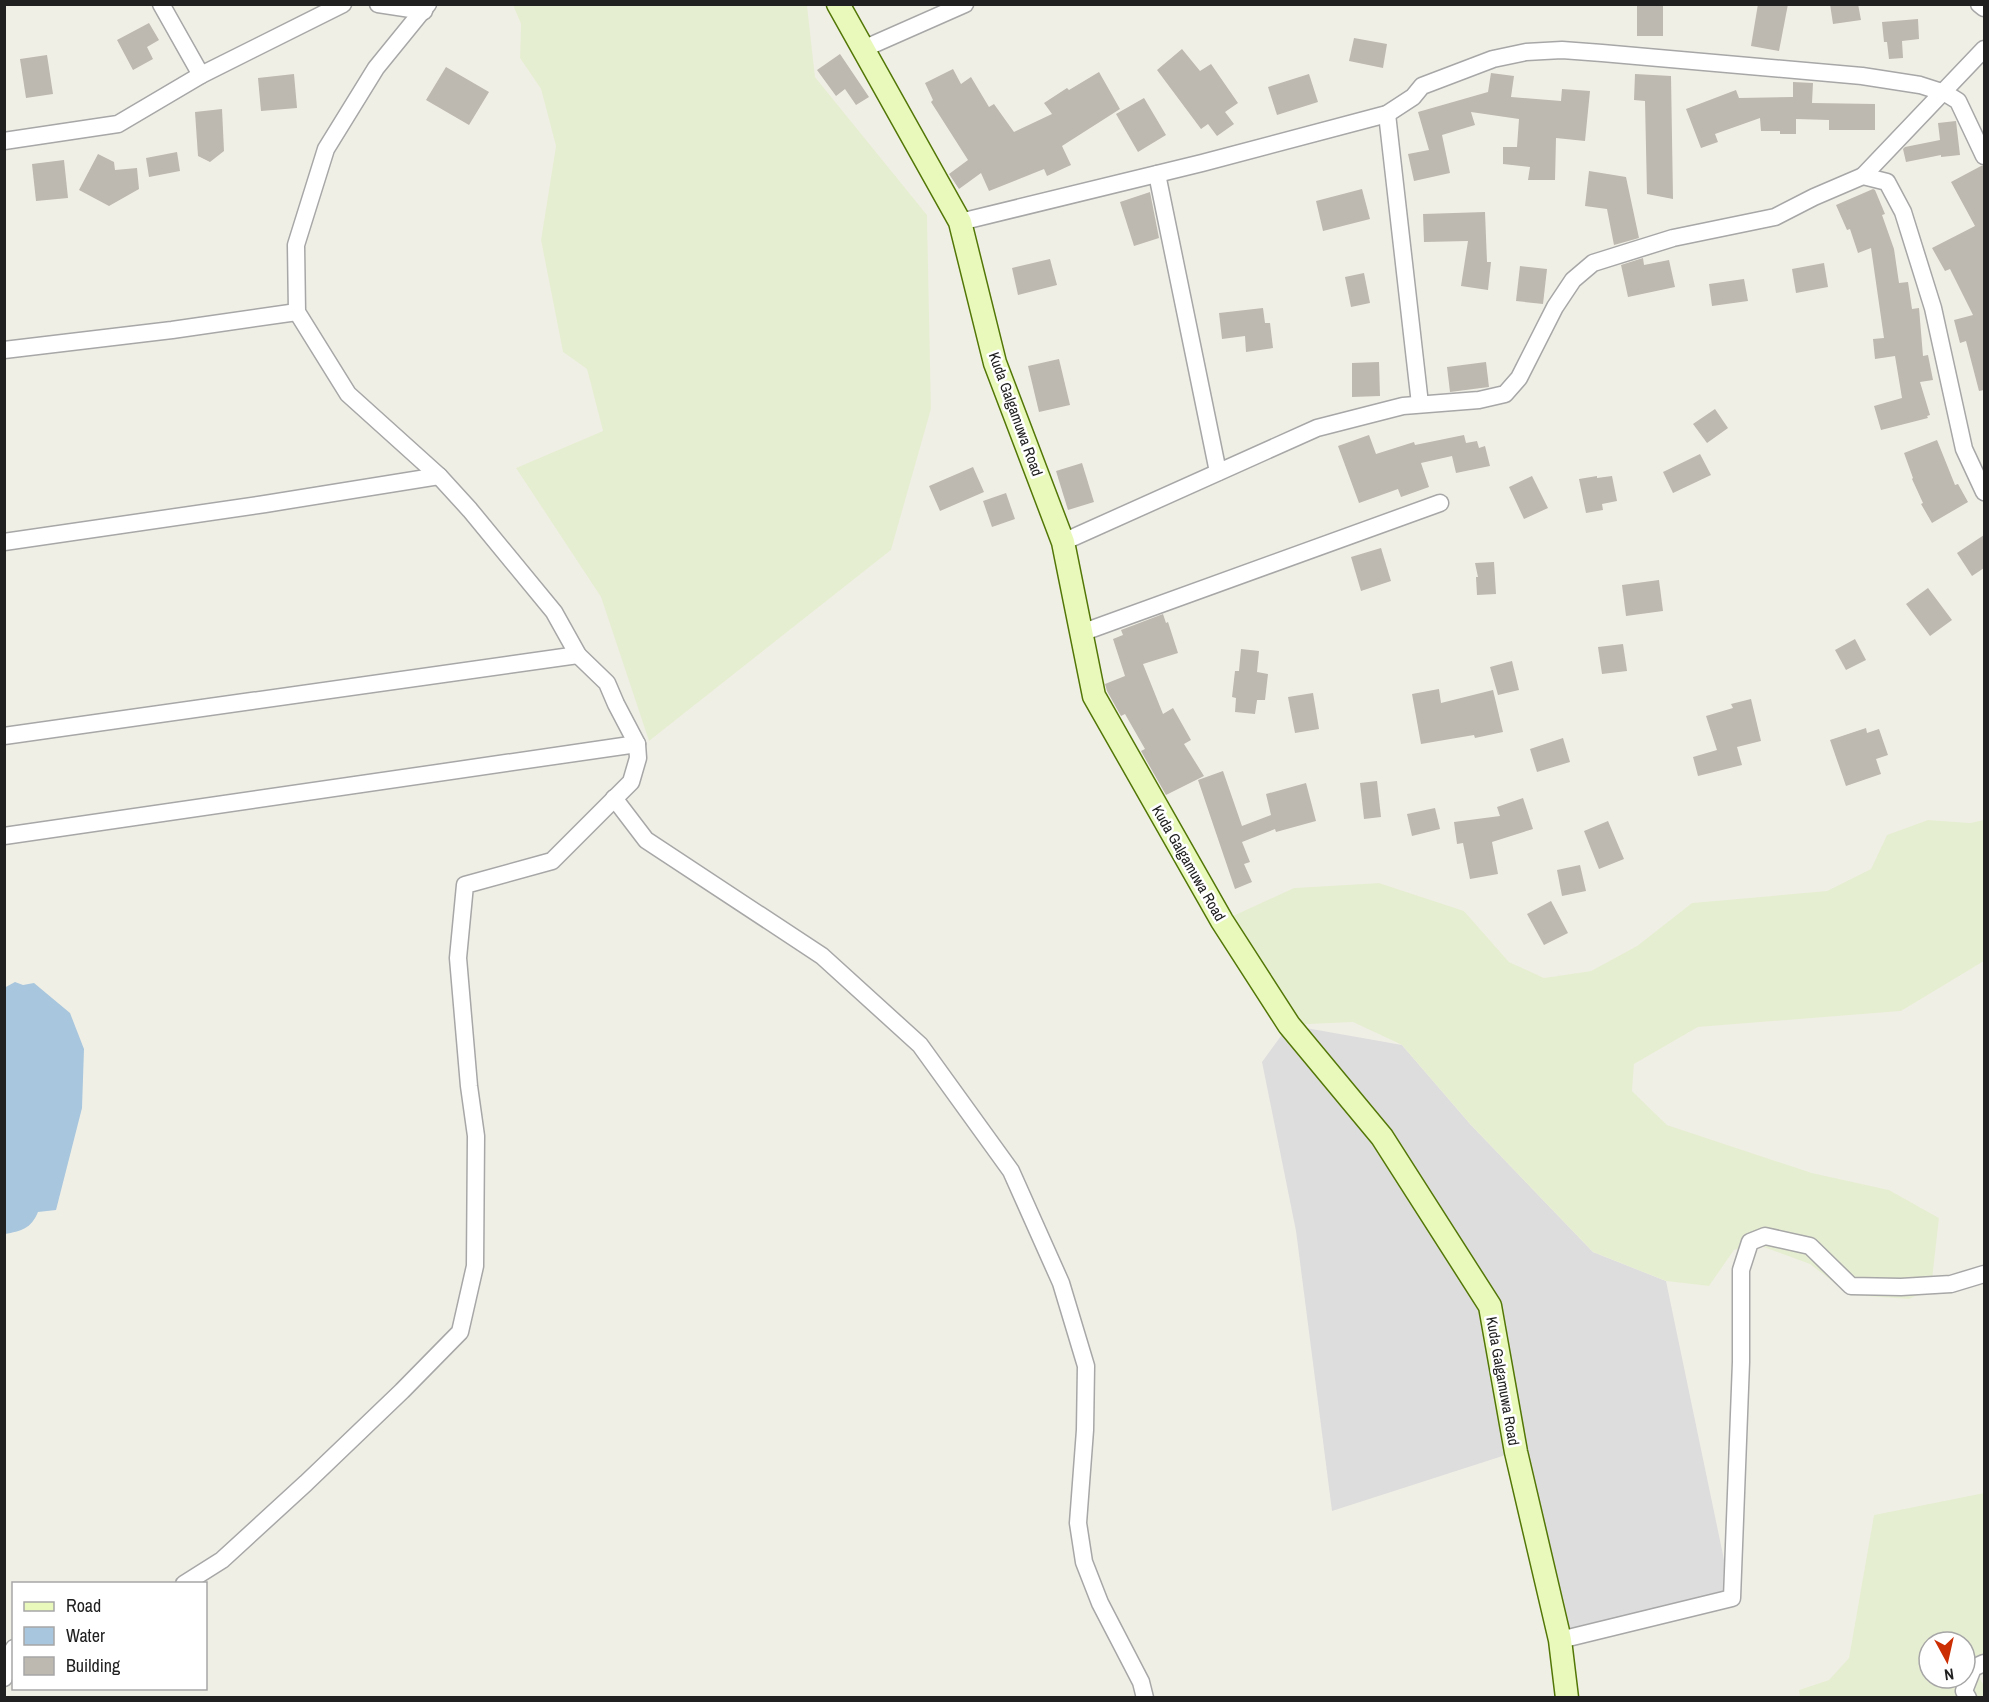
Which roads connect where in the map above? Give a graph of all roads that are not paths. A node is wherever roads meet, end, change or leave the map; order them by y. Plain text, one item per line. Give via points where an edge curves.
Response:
1 (161, 4) edge
2 (343, 4) edge
3 (378, 4) edge
4 (838, 4) edge
5 (965, 4) edge
6 (1978, 4) edge
7 (426, 8) edge
8 (1984, 8) edge
9 (863, 49) junction
10 (1984, 49) edge
11 (201, 75) junction
12 (1943, 92) junction
13 (1387, 114) junction
14 (4, 141) edge
15 (1984, 156) edge
16 (1157, 174) junction
17 (1863, 176) junction
18 (960, 222) junction
19 (297, 312) junction
20 (4, 350) edge
21 (1420, 404) junction
22 (1218, 472) junction
23 (439, 476) junction
24 (1984, 492) edge
25 (1440, 502) dead end
26 (4, 542) edge
27 (1063, 542) junction
28 (1081, 633) junction
29 (578, 655) junction
30 (4, 736) edge
31 (638, 744) junction
32 (614, 798) junction
33 (4, 836) edge
34 (1984, 1274) edge
35 (187, 1582) edge
36 (1560, 1640) junction
37 (12, 1652) edge
38 (1984, 1663) edge
39 (4, 1678) edge
40 (1145, 1698) edge
41 (1567, 1698) edge
42 (1968, 1698) edge

1 - 11 street
2 - 11 street
3 - 7 street
4 - 9 street, Kuda Galgamuwa Road
5 - 9 street
6 - 8 street
7 - 19 street via 376,68 326,149 296,245
9 - 18 street, Kuda Galgamuwa Road
10 - 12 street
11 - 14 street via 118,124
12 - 13 street via 1862,76 1562,50 1493,59 1422,87 1413,98
12 - 15 street via 1958,102
12 - 17 street
13 - 16 street
13 - 21 street
16 - 18 street
16 - 22 street
17 - 21 street via 1775,217 1673,238 1593,263 1573,280 1519,378 1505,394
17 - 24 street via 1887,182 1903,212 1933,308 1964,448
18 - 27 street, Kuda Galgamuwa Road via 995,363
19 - 20 street
19 - 23 street via 348,394
21 - 22 street via 1317,428
22 - 27 street
23 - 26 street
23 - 29 street via 554,612
25 - 28 street
27 - 28 street, Kuda Galgamuwa Road
28 - 36 street, Kuda Galgamuwa Road via 1094,696 1222,921 1289,1025 1382,1137 1490,1306 1516,1452
29 - 30 street
29 - 31 street via 608,683
31 - 32 street via 631,782
31 - 33 street
32 - 35 street via 552,861 465,885 458,958 476,1136 475,1266 460,1332 231,1552
32 - 40 street via 645,840 822,956 920,1045 1011,1171 1061,1283 1086,1365 1078,1523 1084,1562
34 - 36 street via 1951,1284 1851,1286 1810,1246 1765,1236 1750,1242 1741,1270 1732,1598
36 - 41 street, Kuda Galgamuwa Road
37 - 39 street
38 - 42 street via 1973,1668 1964,1691

